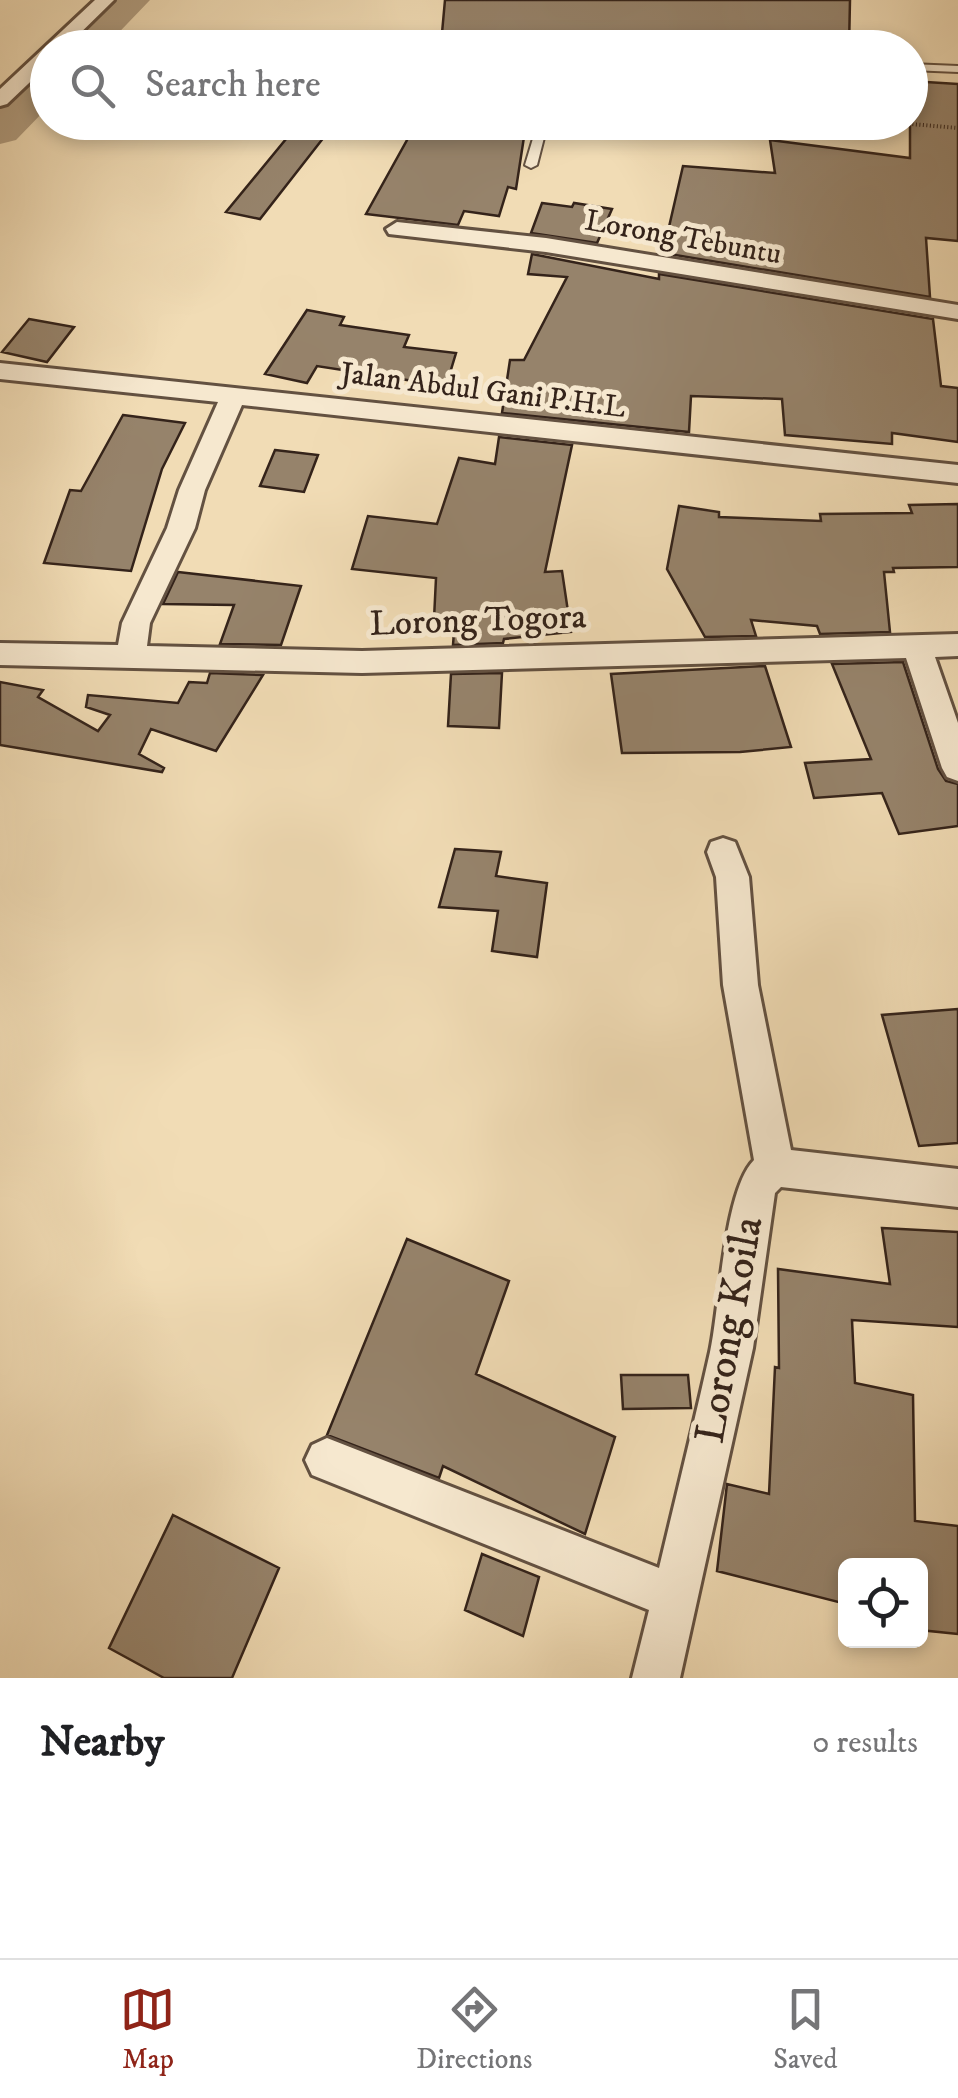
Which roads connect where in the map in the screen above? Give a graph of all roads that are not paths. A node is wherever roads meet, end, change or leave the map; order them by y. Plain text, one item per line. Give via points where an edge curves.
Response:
1 (105, 0) edge
2 (73, 30) edge
3 (928, 68) edge
4 (958, 69) edge
5 (30, 71) edge
6 (0, 100) edge
7 (538, 140) edge
8 (531, 166) dead end
9 (397, 230) dead end
10 (958, 312) edge
11 (0, 371) edge
12 (234, 394) junction
13 (958, 474) edge
14 (958, 644) edge
15 (916, 647) junction
16 (0, 654) edge
17 (130, 658) junction
18 (958, 768) edge
19 (723, 852) dead end
20 (774, 1167) junction
21 (958, 1188) edge
22 (328, 1460) dead end
23 (673, 1597) junction
24 (656, 1678) edge

1 - 2 street
3 - 4 lane
5 - 6 street
7 - 8 lane
9 - 10 street, Lorong Tebuntu via 546,245
11 - 12 street, Jalan Abdul Gani P.H.L
12 - 13 street, Jalan Abdul Gani P.H.L
12 - 17 street via 136,623
14 - 15 street, Lorong Togora
15 - 17 street, Lorong Togora via 362,662
15 - 18 street
16 - 17 street, Lorong Togora
19 - 20 street via 734,873 737,959
20 - 21 street
20 - 23 street, Lorong Koila via 759,1182 754,1200 732,1348
22 - 23 street
23 - 24 street, Lorong Koila

